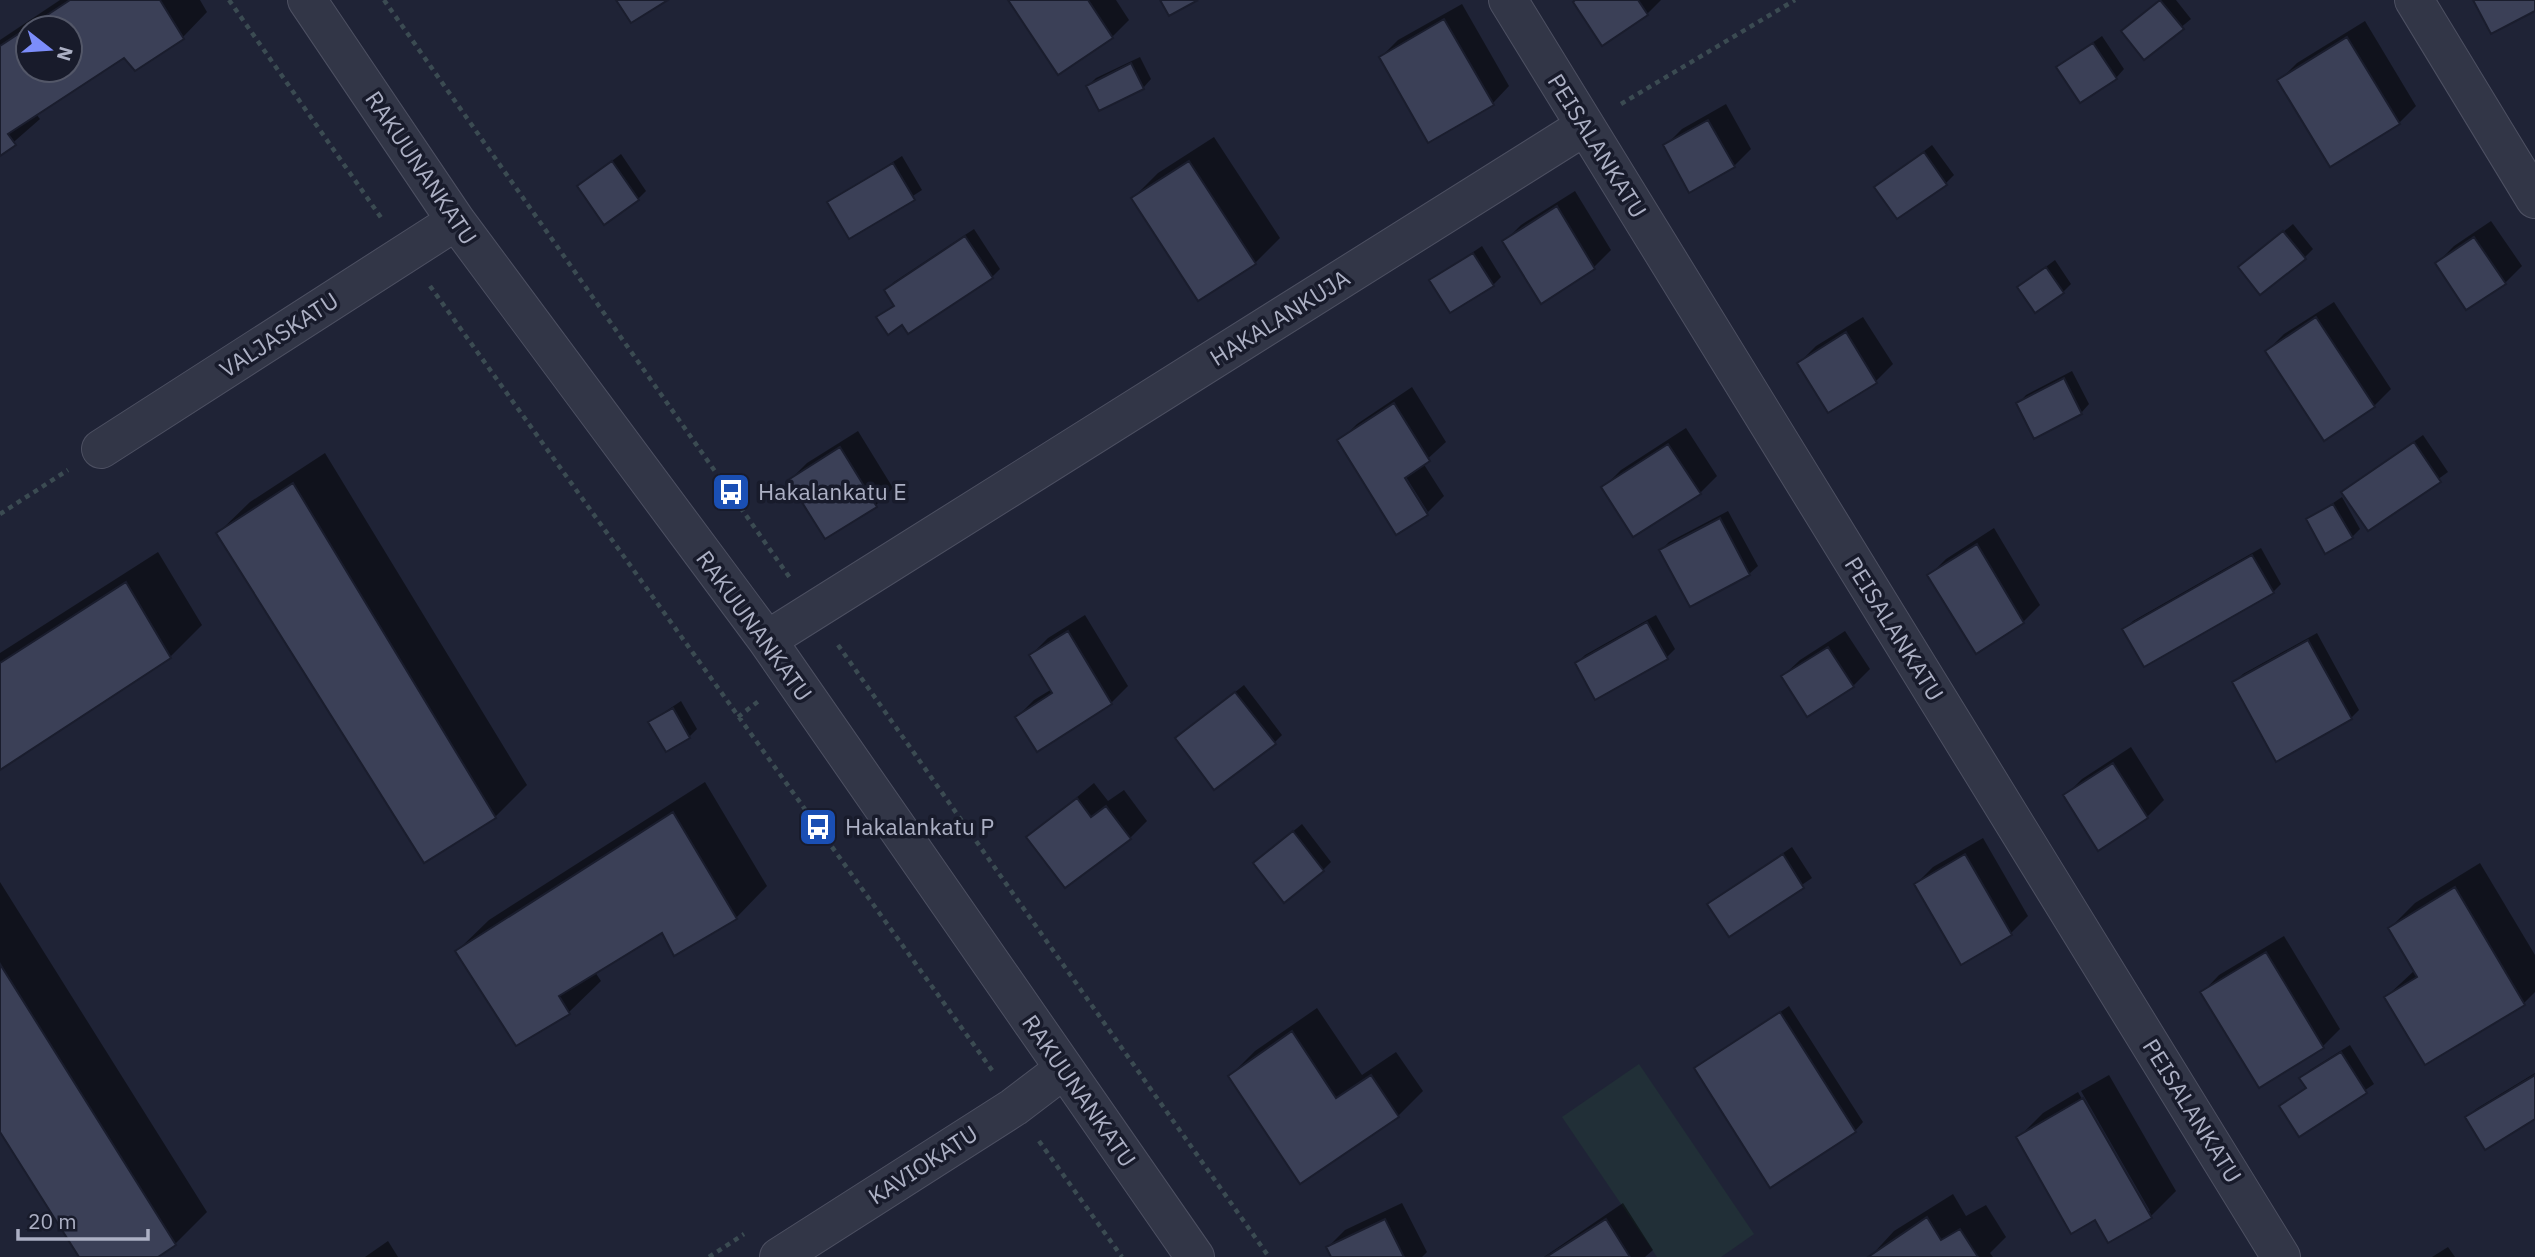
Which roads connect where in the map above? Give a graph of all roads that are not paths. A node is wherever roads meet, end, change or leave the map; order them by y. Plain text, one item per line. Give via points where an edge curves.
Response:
1 (307, 0) edge
2 (1508, 0) edge
3 (2414, 0) edge
4 (1585, 126) junction
5 (2535, 199) edge
6 (456, 221) junction
7 (101, 449) road end
8 (767, 640) junction
9 (1064, 1069) junction
10 (779, 1257) edge
11 (1195, 1257) edge
12 (2281, 1257) edge

1 - 6 street, RAKUUNANKATU
2 - 4 street, PEISALANKATU
3 - 5 street
4 - 8 street, HAKALANKUJA
4 - 12 street, PEISALANKATU
6 - 7 street, VALJASKATU
6 - 8 street, RAKUUNANKATU
8 - 9 street, RAKUUNANKATU
9 - 10 street, KAVIOKATU via 1014,1107
9 - 11 street, RAKUUNANKATU

